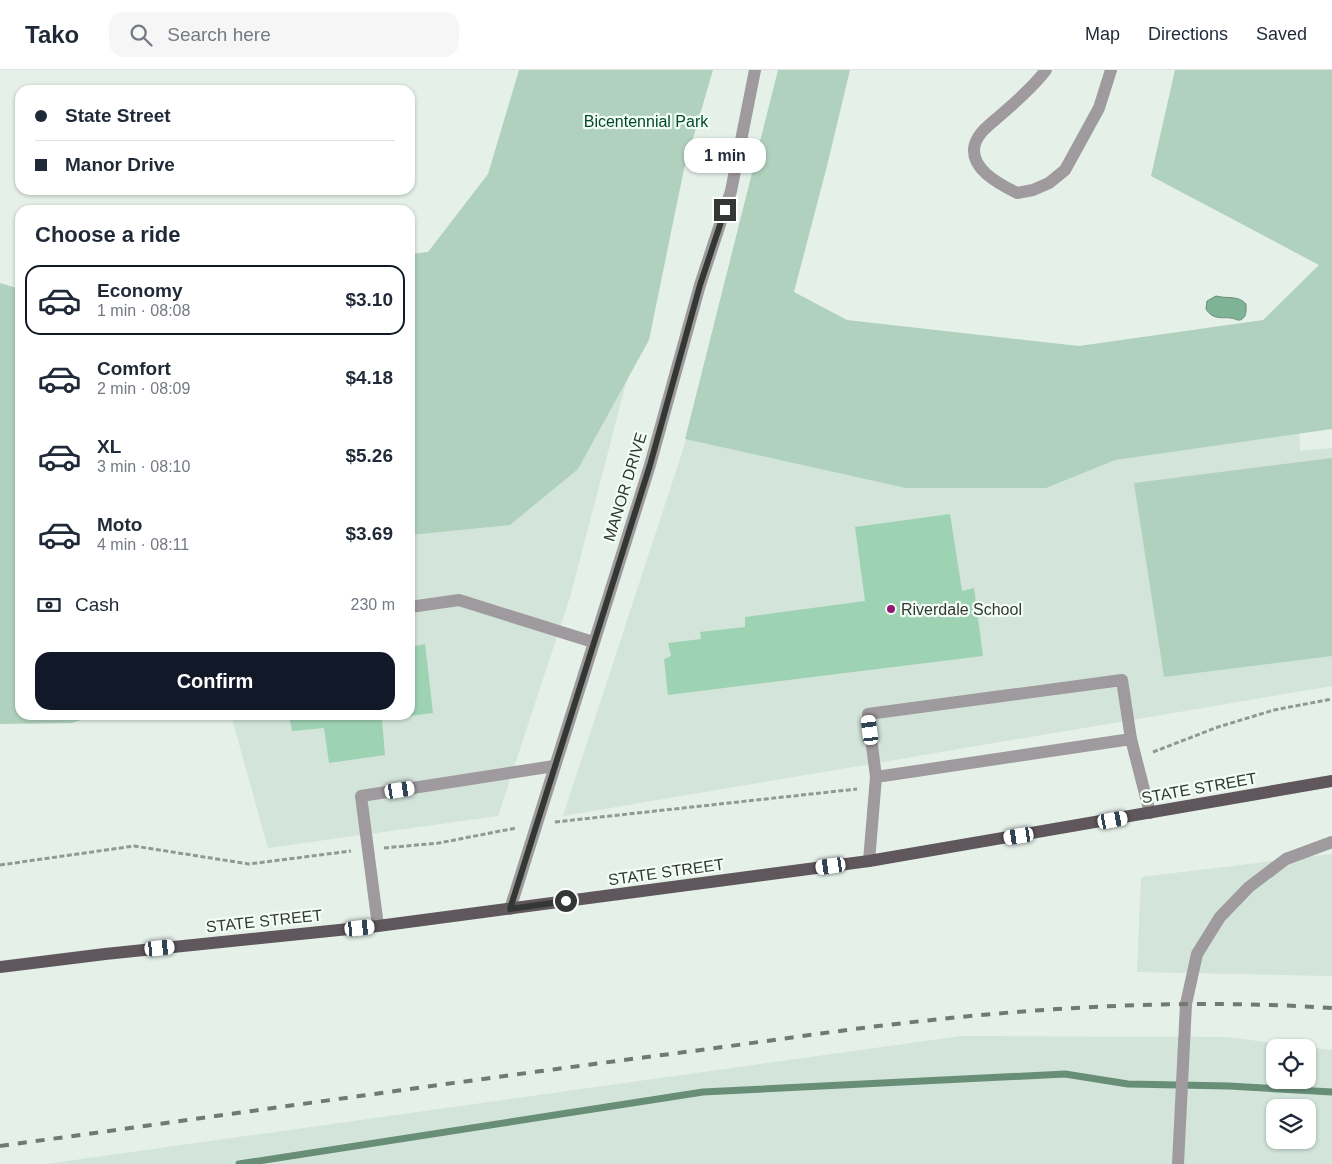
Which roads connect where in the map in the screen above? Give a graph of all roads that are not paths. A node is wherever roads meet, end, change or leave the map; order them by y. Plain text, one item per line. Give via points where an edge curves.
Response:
1 (755, 70) edge
2 (1046, 70) edge
3 (1111, 70) edge
4 (415, 606) edge
5 (593, 642) junction
6 (1131, 738) junction
7 (554, 766) junction
8 (1332, 781) edge
9 (875, 782) junction
10 (1150, 813) junction
11 (1332, 842) edge
12 (869, 861) junction
13 (510, 909) junction
14 (378, 926) junction
15 (0, 967) edge
16 (1178, 1164) edge

1 - 5 street, MANOR DRIVE via 731,191 700,285 650,465
2 - 3 street via 984,129 975,145 976,160 989,177 1016,193 1049,183 1065,170 1099,108
4 - 5 street via 459,600
5 - 7 street, MANOR DRIVE
6 - 9 street
6 - 9 street via 1122,680 868,714
6 - 10 street
7 - 13 street, MANOR DRIVE
7 - 14 street via 361,796
8 - 10 main road, STATE STREET
9 - 12 street
10 - 12 main road, STATE STREET
11 - 16 street via 1286,859 1249,887 1220,917 1197,954 1186,1004
12 - 13 main road, STATE STREET
13 - 14 main road, STATE STREET
14 - 15 main road, STATE STREET

